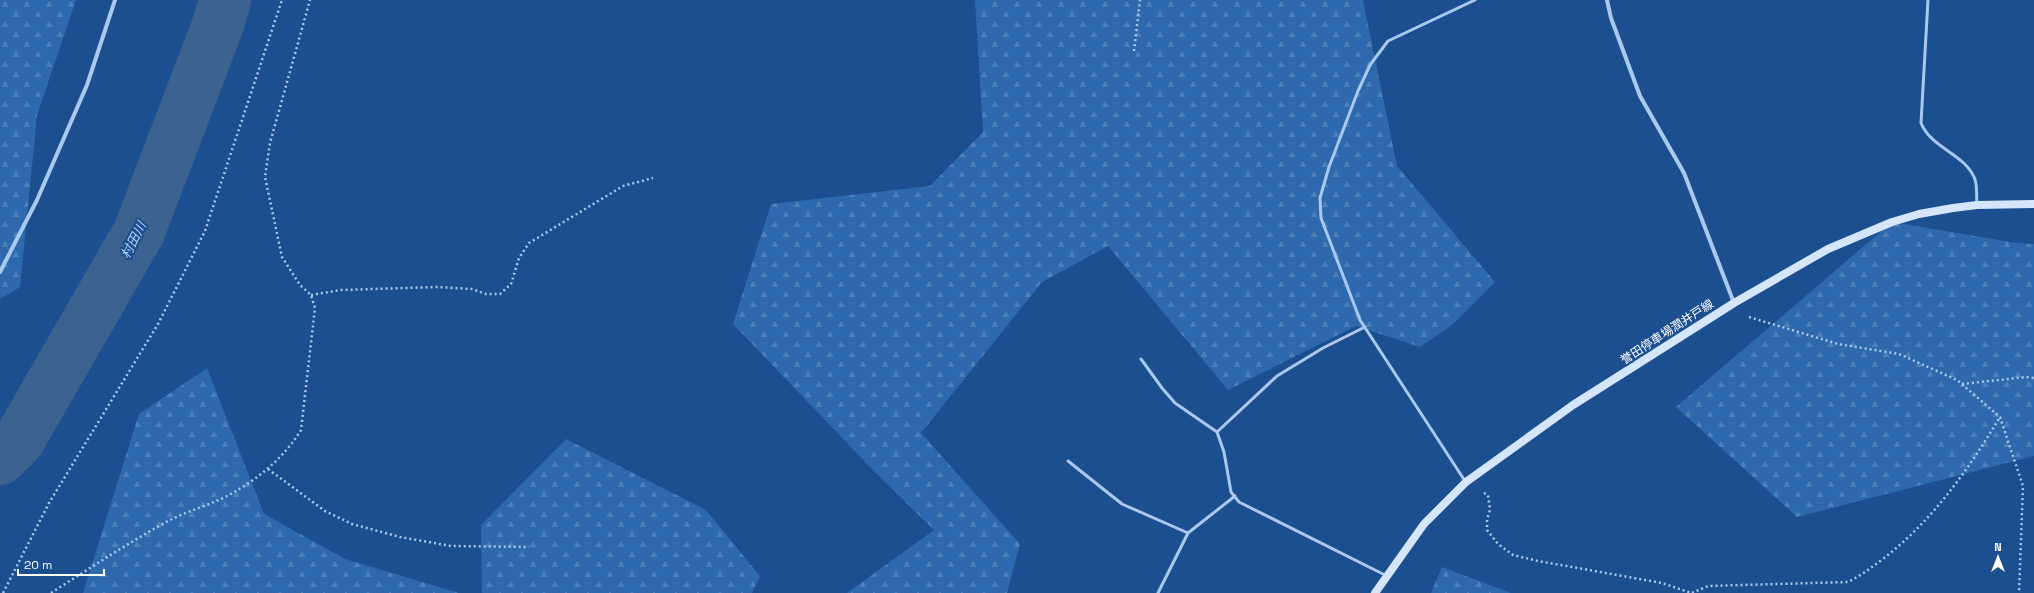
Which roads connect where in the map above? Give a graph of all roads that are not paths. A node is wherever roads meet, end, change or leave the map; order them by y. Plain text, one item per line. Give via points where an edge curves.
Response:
1 (115, 0) edge
2 (1475, 0) edge
3 (1607, 0) edge
4 (1928, 0) edge
5 (2034, 204) edge
6 (1977, 205) junction
7 (0, 272) edge
8 (1734, 303) junction
9 (1365, 327) junction
10 (1141, 359) dead end
11 (1217, 432) junction
12 (1068, 461) dead end
13 (1466, 482) junction
14 (1235, 496) junction
15 (1188, 533) junction
16 (1387, 576) junction
17 (1158, 593) edge
18 (1376, 593) edge

1 - 7 street via 87,85 37,200
2 - 9 lane via 1388,41 1370,65 1329,167 1320,198 1321,218 1360,320
3 - 8 street via 1611,18 1640,96 1684,173
4 - 6 lane via 1920,123 1925,134 1962,162 1975,177
5 - 6 main road, 誉田停車場潤井戸線
6 - 8 main road, 誉田停車場潤井戸線 via 1919,214 1892,222 1828,249
8 - 13 main road, 誉田停車場潤井戸線 via 1573,406
9 - 11 lane via 1323,348 1277,376
9 - 13 lane
10 - 11 lane via 1175,403
11 - 14 lane
12 - 15 lane via 1122,504
13 - 16 main road, 誉田停車場潤井戸線 via 1424,524
14 - 15 lane
14 - 16 lane via 1239,502
15 - 17 lane
16 - 18 main road, 誉田停車場潤井戸線

